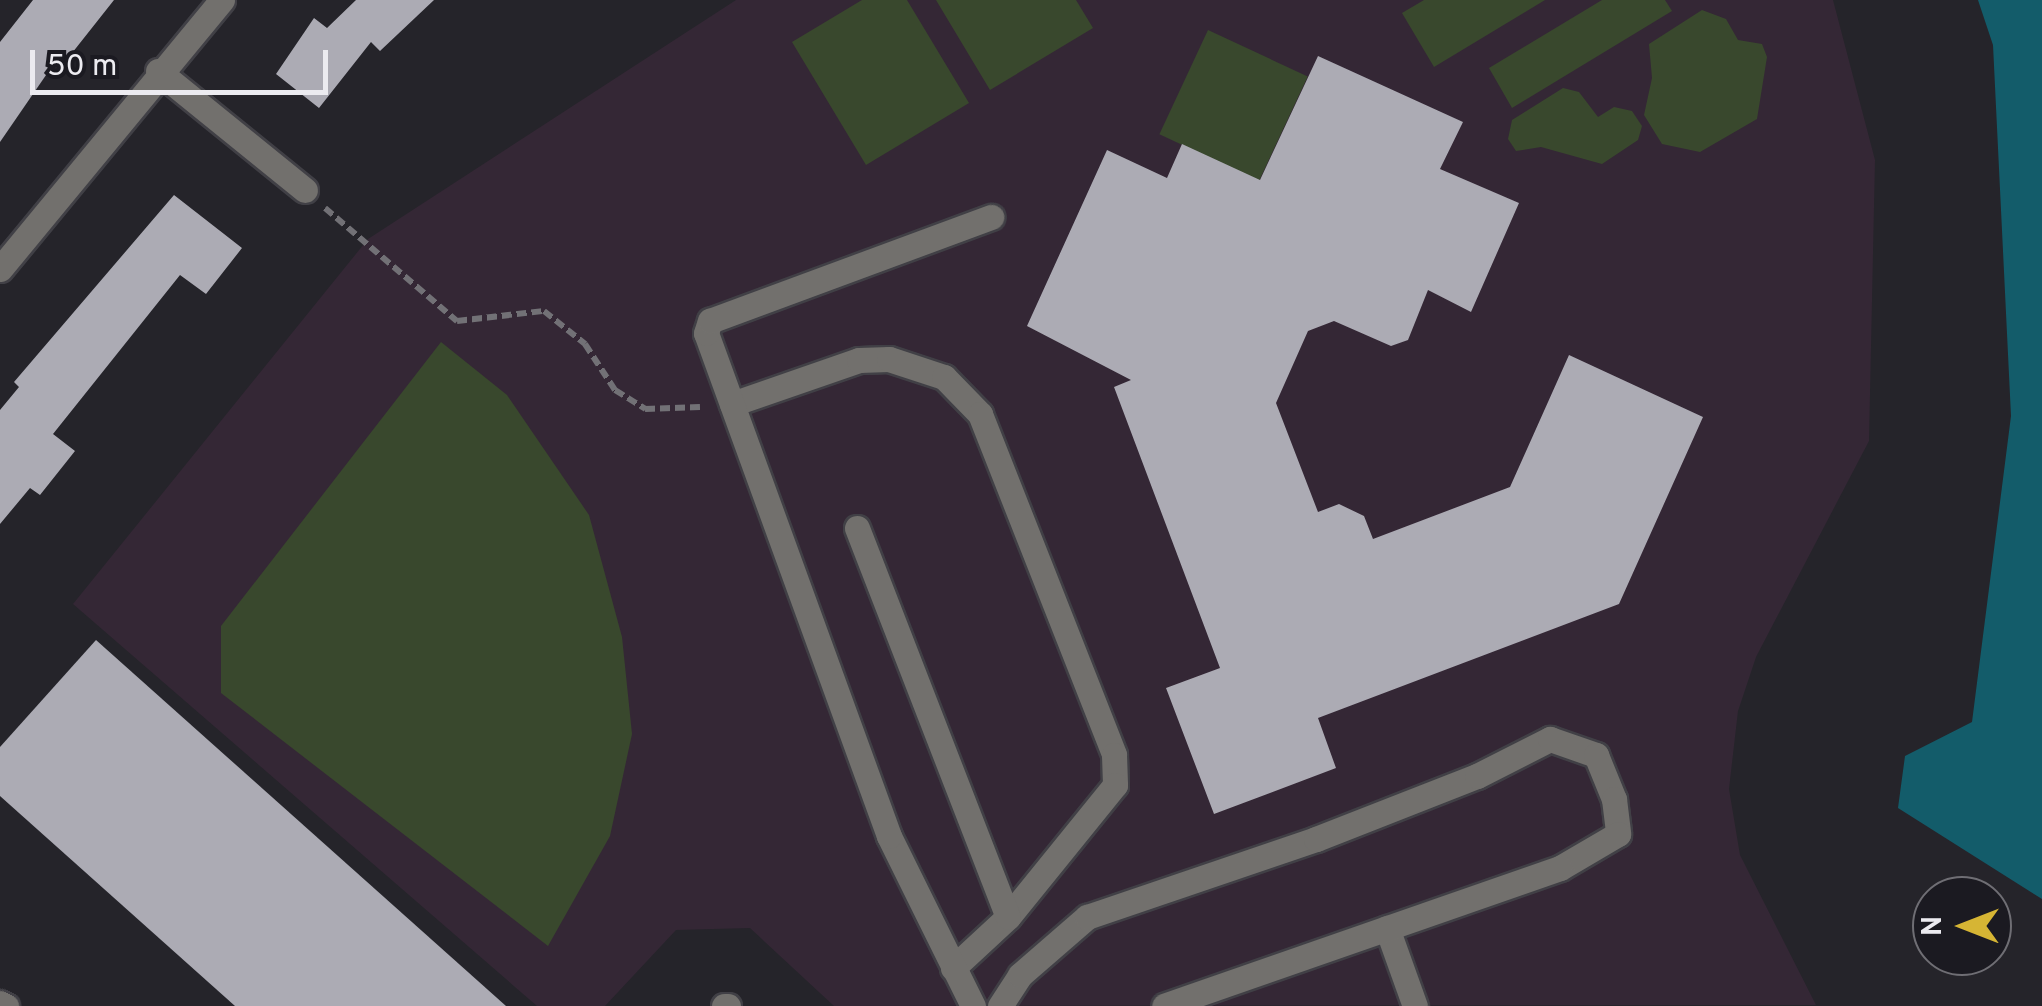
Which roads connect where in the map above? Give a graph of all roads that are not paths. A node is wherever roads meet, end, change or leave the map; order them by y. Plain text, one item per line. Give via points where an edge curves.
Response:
1 (222, 0) edge
2 (158, 71) junction
3 (305, 190) road end
4 (991, 217) dead end
5 (0, 269) edge
6 (730, 396) junction
7 (857, 528) dead end
8 (1008, 917) junction
9 (1387, 928) junction
10 (953, 968) junction
11 (973, 1006) edge
12 (1000, 1006) edge
13 (1164, 1006) edge
14 (1415, 1006) edge

1 - 2 street
2 - 3 street
2 - 5 street
4 - 6 street via 710,320 706,333
6 - 8 street via 859,360 889,359 944,377 980,414 1114,755 1115,785
6 - 10 street via 889,836
7 - 8 street
8 - 10 street
9 - 12 street via 1560,868 1618,834 1614,799 1596,755 1550,738 1477,776 1334,832 1087,917 1020,975
9 - 13 street
9 - 14 street
10 - 11 street

